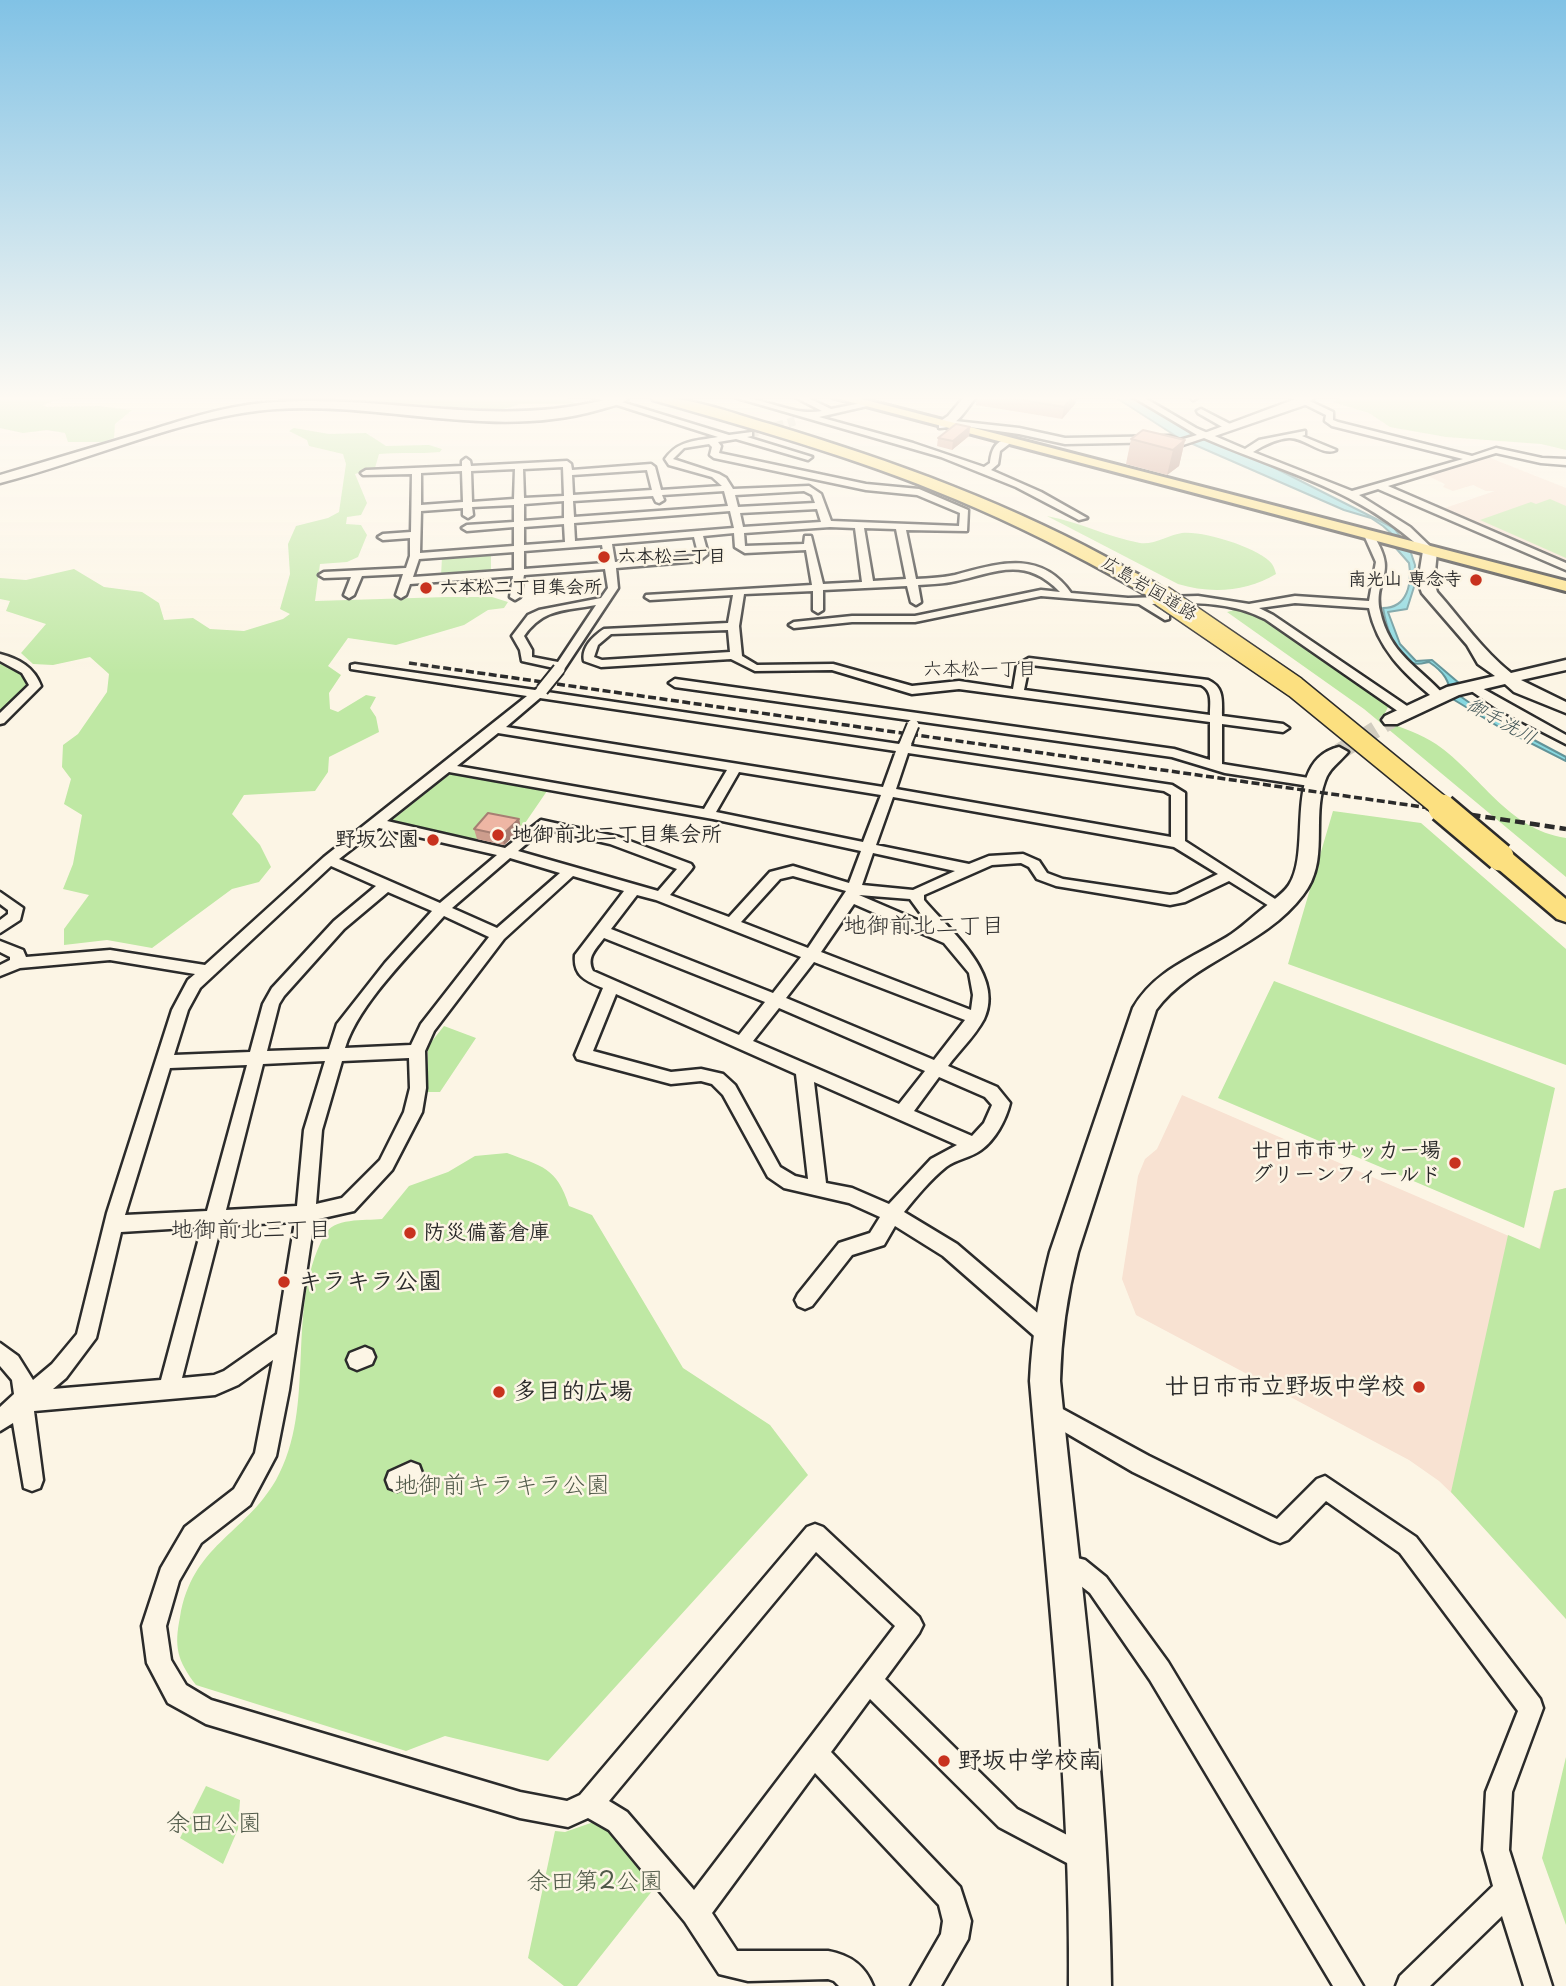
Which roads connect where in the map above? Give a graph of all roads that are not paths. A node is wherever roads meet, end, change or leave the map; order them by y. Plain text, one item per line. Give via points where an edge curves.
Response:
1 (416, 490) edge
2 (468, 490) edge
3 (519, 490) edge
4 (568, 490) edge
5 (614, 490) edge
6 (656, 490) edge
7 (730, 490) junction
8 (742, 490) edge
9 (810, 490) edge
10 (894, 490) edge
11 (949, 490) edge
12 (967, 490) edge
13 (1029, 490) edge
14 (1191, 490) edge
15 (1336, 490) edge
16 (1370, 490) edge
17 (1387, 490) edge
18 (657, 493) junction
19 (615, 495) junction
20 (1348, 495) junction
21 (568, 498) junction
22 (519, 502) junction
23 (468, 505) junction
24 (820, 506) junction
25 (416, 508) junction
26 (735, 509) junction
27 (661, 514) junction
28 (934, 514) dead end
29 (617, 517) junction
30 (1082, 518) dead end
31 (569, 520) junction
32 (519, 524) junction
33 (827, 524) junction
34 (805, 525) junction
35 (859, 525) junction
36 (900, 526) junction
37 (467, 528) junction
38 (739, 530) junction
39 (926, 531) junction
40 (416, 534) junction
41 (698, 535) junction
42 (1371, 536) junction
43 (383, 537) dead end
44 (665, 537) junction
45 (620, 541) junction
46 (607, 542) junction
47 (570, 545) junction
48 (810, 547) junction
49 (519, 548) junction
50 (1430, 551) junction
51 (467, 552) junction
52 (415, 556) junction
53 (610, 565) junction
54 (1566, 567) edge
55 (358, 573) junction
56 (519, 573) junction
57 (324, 575) dead end
58 (408, 576) junction
59 (912, 582) junction
60 (868, 584) junction
61 (818, 586) junction
62 (1566, 586) edge
63 (739, 591) junction
64 (964, 593) junction
65 (349, 595) dead end
66 (401, 595) dead end
67 (514, 597) dead end
68 (650, 597) dead end
69 (1069, 597) junction
70 (605, 600) junction
71 (1162, 602) junction
72 (916, 603) dead end
73 (1374, 605) junction
74 (1249, 607) junction
75 (818, 610) dead end
76 (794, 625) dead end
77 (733, 626) junction
78 (736, 655) junction
79 (0, 657) edge
80 (1566, 665) edge
81 (355, 667) dead end
82 (560, 667) junction
83 (1506, 678) junction
84 (675, 683) dead end
85 (1471, 686) junction
86 (538, 692) junction
87 (1018, 693) junction
88 (1442, 695) junction
89 (919, 708) junction
90 (1566, 708) edge
91 (1398, 716) joint
92 (0, 720) edge
93 (1216, 721) junction
94 (1283, 728) dead end
95 (496, 729) junction
96 (1566, 740) edge
97 (905, 745) junction
98 (1339, 752) tunnel mouth
99 (1216, 765) junction
100 (446, 768) junction
101 (735, 768) junction
102 (1316, 783) junction
103 (888, 793) junction
104 (708, 814) junction
105 (376, 823) junction
106 (1178, 843) junction
107 (869, 848) junction
108 (508, 853) junction
109 (1509, 855) junction
110 (329, 860) junction
111 (969, 869) junction
112 (571, 870) junction
113 (1229, 875) junction
114 (386, 886) junction
115 (634, 889) junction
116 (852, 893) junction
117 (1566, 893) edge
118 (917, 895) junction
119 (0, 897) edge
120 (661, 897) junction
121 (1279, 906) junction
122 (441, 910) junction
123 (1566, 913) edge
124 (731, 924) junction
125 (0, 928) edge
126 (601, 931) junction
127 (499, 935) junction
128 (952, 941) junction
129 (0, 946) edge
130 (811, 954) junction
131 (18, 963) junction
132 (0, 971) edge
133 (208, 971) junction
134 (612, 986) junction
135 (776, 1000) junction
136 (976, 1018) junction
137 (741, 1043) junction
138 (417, 1051) junction
139 (334, 1055) junction
140 (257, 1058) junction
141 (164, 1062) junction
142 (936, 1068) junction
143 (804, 1070) junction
144 (902, 1113) junction
145 (975, 1145) junction
146 (818, 1190) junction
147 (890, 1213) junction
148 (305, 1214) junction
149 (214, 1218) junction
150 (113, 1224) junction
151 (805, 1300) dead end
152 (1047, 1334) junction
153 (285, 1340) junction
154 (0, 1353) edge
155 (169, 1389) junction
156 (25, 1402) junction
157 (1046, 1410) junction
158 (2, 1416) edge
159 (32, 1480) dead end
160 (1060, 1566) junction
161 (869, 1680) junction
162 (815, 1754) junction
163 (589, 1804) junction
164 (1088, 1861) junction
165 (1509, 1890) junction
166 (695, 1912) junction
167 (859, 1986) edge
168 (925, 1986) edge
169 (1090, 1986) edge
170 (1349, 1986) edge
171 (1410, 1986) edge
172 (1538, 1986) edge

1 - 25 street
2 - 23 street
3 - 22 street
4 - 21 street
5 - 19 street
6 - 18 street
7 - 8 street
7 - 18 street
7 - 26 street
9 - 24 street
10 - 39 street via 919,492 965,512 964,529
11 - 71 highway, 広島岩国道路 via 1053,536
12 - 71 highway, 広島岩国道路 via 1095,547
13 - 30 street
14 - 42 main road
15 - 20 street
16 - 20 street
17 - 54 street
18 - 19 street
18 - 27 street
19 - 21 street
19 - 29 street
20 - 50 street via 1401,524
21 - 22 street
21 - 31 street
22 - 23 street
22 - 32 street
23 - 25 street
23 - 37 street
24 - 26 street
24 - 33 street
25 - 40 street
26 - 27 street
26 - 38 street
27 - 29 street
27 - 44 street
28 - 39 street
29 - 31 street
29 - 45 street
31 - 32 street
31 - 47 street
32 - 37 street
32 - 49 street
33 - 34 street
33 - 35 street
34 - 38 street
34 - 48 street
35 - 36 street
35 - 60 street
36 - 39 street
36 - 59 street
37 - 51 street
38 - 41 street
38 - 48 street via 740,547 745,550
40 - 43 street
40 - 52 street
41 - 44 street
41 - 53 street via 702,558
42 - 50 main road
42 - 73 street via 1382,559
44 - 45 street
45 - 46 street
46 - 47 street
46 - 53 street
47 - 49 street
48 - 61 street
49 - 51 street
49 - 56 street
50 - 62 main road
50 - 83 street via 1426,582 1430,593 1484,660
51 - 52 street
52 - 58 street
53 - 56 street
53 - 70 street via 613,588
55 - 57 street
55 - 58 street
55 - 65 street
56 - 58 street
56 - 67 street
58 - 66 street
59 - 60 street
59 - 64 street
59 - 72 street
60 - 61 street
61 - 63 street
61 - 75 street
63 - 68 street
63 - 77 street
64 - 69 street
64 - 69 street via 1008,565 1056,580
64 - 76 street via 915,619
69 - 71 street
70 - 82 street
70 - 82 street via 543,612 532,617 518,636 526,659
71 - 74 street via 1198,599
71 - 109 highway, 広島岩国道路, bridge via 1237,644 1301,690
73 - 74 street via 1294,598
73 - 88 street via 1393,653 1413,676
74 - 91 street via 1294,632
77 - 78 street
77 - 78 street via 608,631 600,635 588,659 601,664
78 - 89 street via 755,668 832,667 891,685
79 - 92 street via 23,667 35,686
80 - 83 street
81 - 86 street
82 - 86 street, bridge
83 - 85 street
83 - 90 street
84 - 89 street
85 - 88 street
85 - 96 street
86 - 95 street
86 - 97 street
87 - 89 street via 959,685
87 - 93 street
87 - 93 street via 1023,665 1029,661 1204,682 1216,694
88 - 91 street
89 - 97 street, bridge
89 - 99 street via 1174,753
93 - 94 street
93 - 99 street
95 - 100 street
95 - 101 street
97 - 103 street
97 - 106 street via 1167,788 1178,793
98 - 102 street via 1322,767
99 - 102 street
100 - 104 street
100 - 105 street
101 - 103 street
101 - 104 street
102 - 121 street via 1308,816 1305,876
103 - 106 street
103 - 107 street
104 - 107 street
105 - 108 street
105 - 110 street
106 - 113 street
107 - 111 street
107 - 116 street
108 - 112 street
108 - 120 street via 541,824 614,840 686,867
108 - 122 street
109 - 117 highway, 広島岩国道路
109 - 123 highway, 広島岩国道路
110 - 114 street
110 - 133 street
111 - 113 street via 989,861 1023,858 1042,876 1060,883 1170,900
111 - 118 street
112 - 115 street
112 - 127 street
113 - 121 street
114 - 122 street
114 - 140 street via 339,925 278,992
115 - 120 street
115 - 126 street
116 - 118 street
116 - 124 street via 785,871 775,875
116 - 128 street
116 - 130 street
118 - 128 street
119 - 125 street via 16,908 15,916
120 - 124 street
121 - 152 street via 1237,941 1165,982 1145,1008 1064,1252
122 - 127 street
122 - 139 street via 343,1028
124 - 130 street
126 - 134 street via 583,955 582,965 587,975
126 - 135 street
127 - 138 street via 427,1028
128 - 136 street via 981,982 982,1004
129 - 131 street via 18,954
130 - 135 street
130 - 136 street
131 - 132 street
131 - 133 street via 110,955
133 - 141 street via 194,984 180,1010
134 - 137 street
134 - 146 street via 583,1055 671,1078 701,1075 717,1079 729,1090 774,1172 790,1183
135 - 137 street
135 - 142 street
136 - 142 street
137 - 143 street
138 - 139 street
138 - 148 street via 413,1112 386,1165 347,1205
139 - 140 street
139 - 148 street via 313,1130
140 - 141 street
140 - 149 street
141 - 150 street
142 - 144 street
142 - 145 street via 992,1092 1001,1103 1000,1115
143 - 144 street
143 - 146 street
144 - 145 street
145 - 147 street via 947,1157
146 - 147 street via 852,1196
147 - 151 street via 877,1239 846,1249
147 - 152 street via 950,1250
148 - 149 street
148 - 153 street
149 - 150 street
149 - 155 street
150 - 156 street via 86,1338
152 - 157 street
153 - 155 street via 232,1378 215,1385
153 - 163 street via 265,1456 242,1497 193,1535 169,1576 154,1626 159,1663 177,1693 206,1711 520,1805 568,1814
154 - 156 street via 21,1375
155 - 156 street
156 - 158 street
156 - 159 street
157 - 160 street
157 - 165 street via 1141,1464 1280,1532 1325,1486 1408,1545 1531,1708 1499,1792 1496,1850
160 - 164 street
160 - 170 street via 1077,1568 1098,1585 1123,1619
161 - 162 street
161 - 163 street via 911,1625 815,1535
161 - 164 street via 1008,1818
162 - 166 street
162 - 168 street via 950,1897 957,1921 954,1939
163 - 166 street via 618,1821
164 - 169 street
165 - 171 street
165 - 172 street
166 - 167 street via 729,1964 828,1965 842,1968

